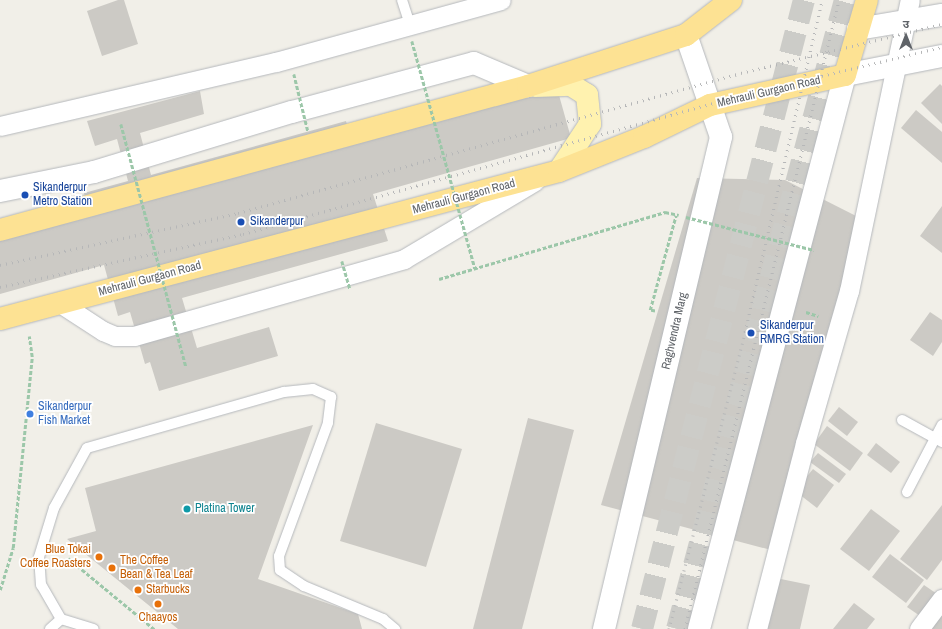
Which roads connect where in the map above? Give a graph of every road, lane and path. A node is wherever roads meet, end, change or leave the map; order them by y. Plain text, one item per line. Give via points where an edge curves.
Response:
1 (402, 0) edge
2 (501, 0) edge
3 (731, 0) edge
4 (867, 0) edge
5 (910, 0) edge
6 (942, 15) edge
7 (905, 22) junction
8 (858, 29) junction
9 (411, 33) junction
10 (686, 36) junction
11 (942, 56) edge
12 (895, 64) junction
13 (294, 74) dead end
14 (845, 74) junction
15 (528, 86) junction
16 (710, 105) junction
17 (121, 124) dead end
18 (0, 126) edge
19 (308, 131) dead end
20 (551, 173) junction
21 (0, 191) edge
22 (676, 215) junction
23 (0, 230) edge
24 (814, 250) dead end
25 (342, 261) dead end
26 (476, 268) junction
27 (439, 279) dead end
28 (350, 289) dead end
29 (60, 303) junction
30 (24, 312) junction
31 (662, 313) dead end
32 (0, 319) edge
33 (186, 366) dead end
34 (902, 420) dead end
35 (942, 425) edge
36 (938, 439) edge
37 (906, 492) dead end
38 (68, 558) dead end
39 (0, 590) edge
40 (942, 599) edge
41 (61, 619) junction
42 (50, 629) edge
43 (94, 629) edge
44 (154, 629) edge
45 (395, 629) edge
46 (604, 629) edge
47 (699, 629) edge
48 (757, 629) edge
49 (919, 629) edge

1 - 9 lane
2 - 9 street
3 - 10 highway
4 - 8 highway
5 - 7 street
6 - 7 street
7 - 8 street
7 - 12 street
8 - 14 highway
9 - 18 street
9 - 26 path, bridge
10 - 15 highway
10 - 16 street, Raghvendra Marg
11 - 12 street
12 - 14 street
12 - 48 street via 849,291 805,443
13 - 19 path, bridge
14 - 16 highway, Mehrauli Gurgaon Road
14 - 47 street
15 - 20 main road via 571,85 587,95 590,124
15 - 21 street via 474,63 292,112 94,172
15 - 23 highway
16 - 20 highway, Mehrauli Gurgaon Road via 644,136
16 - 46 street, Raghvendra Marg via 720,137
17 - 33 path, bridge
20 - 29 highway, Mehrauli Gurgaon Road
20 - 29 street via 404,258 134,336 115,336 103,331
22 - 24 path, bridge
22 - 26 path via 665,212
22 - 31 path via 650,310
25 - 28 path, bridge
26 - 27 path
29 - 30 highway, Mehrauli Gurgaon Road
30 - 32 highway, Mehrauli Gurgaon Road
30 - 39 path via 32,357 13,548
34 - 36 lane
35 - 36 lane
36 - 37 lane
38 - 44 path
40 - 49 street
41 - 42 lane
41 - 43 lane
41 - 45 lane via 41,585 39,557 54,508 87,448 284,392 313,389 331,397 328,423 279,556 280,570 304,586 383,619

